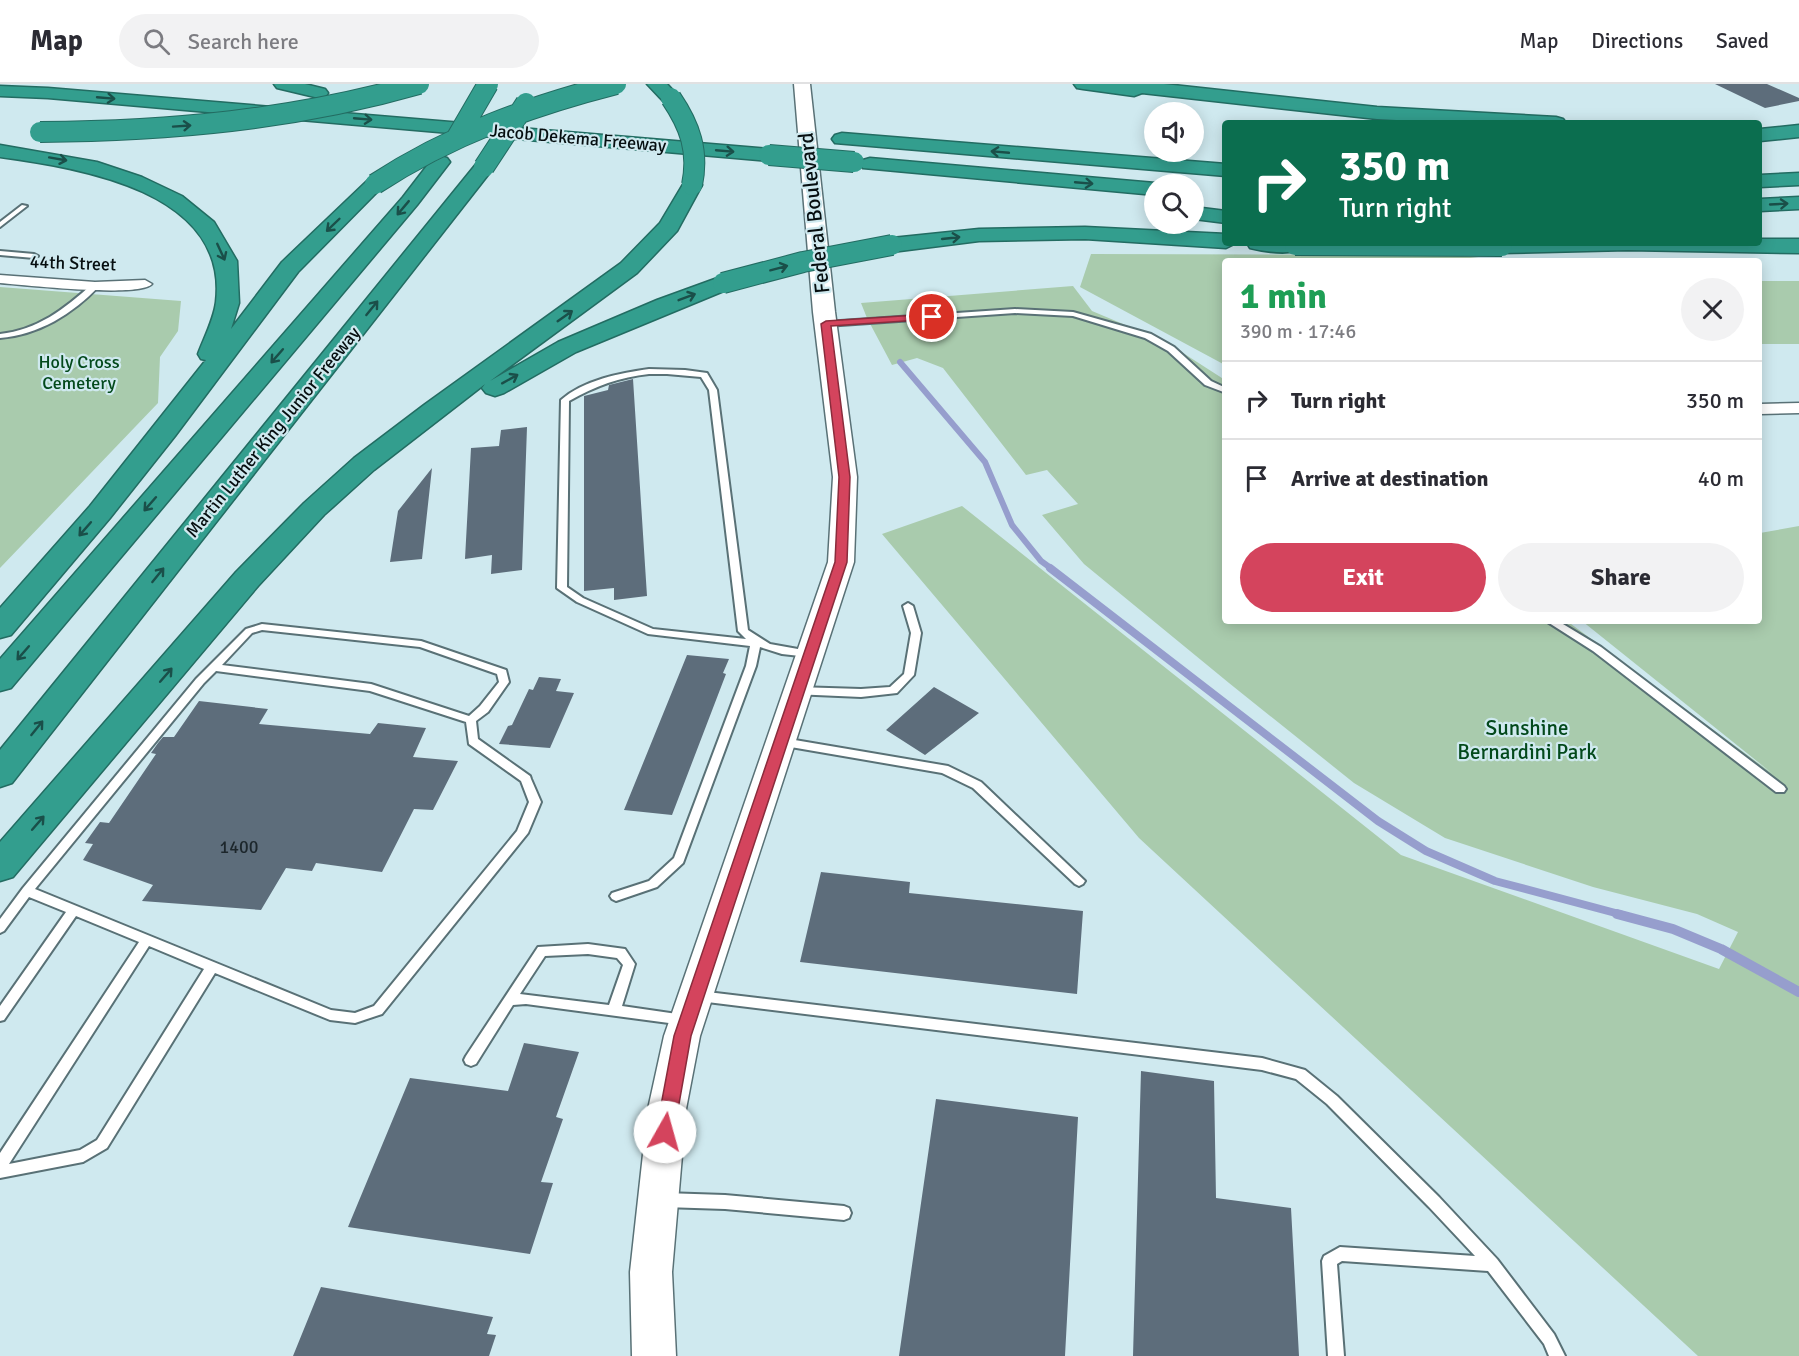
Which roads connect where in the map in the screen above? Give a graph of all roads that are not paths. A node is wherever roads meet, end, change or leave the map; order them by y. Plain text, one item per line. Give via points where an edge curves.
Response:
1 (283, 84) edge
2 (419, 84) edge
3 (489, 84) edge
4 (536, 84) edge
5 (616, 84) edge
6 (656, 84) edge
7 (802, 84) edge
8 (1083, 84) edge
9 (1114, 84) edge
10 (264, 89) dead end
11 (0, 92) edge
12 (319, 93) junction
13 (423, 104) dead end
14 (457, 107) dead end
15 (572, 117) dead end
16 (1354, 120) edge
17 (1502, 120) edge
18 (664, 124) dead end
19 (710, 128) dead end
20 (1762, 129) edge
21 (1799, 131) edge
22 (30, 132) dead end
23 (789, 134) dead end
24 (1762, 135) edge
25 (1762, 147) edge
26 (1799, 147) edge
27 (0, 151) edge
28 (1041, 155) junction
29 (1222, 164) edge
30 (879, 165) junction
31 (1222, 170) edge
32 (1799, 179) edge
33 (1762, 181) edge
34 (1144, 188) edge
35 (1799, 203) edge
36 (1762, 205) edge
37 (24, 206) dead end
38 (1144, 207) edge
39 (1204, 214) edge
40 (1222, 216) edge
41 (0, 225) edge
42 (1799, 233) edge
43 (1762, 236) edge
44 (1222, 241) edge
45 (1762, 245) edge
46 (1463, 246) edge
47 (1799, 246) edge
48 (0, 253) edge
49 (34, 256) dead end
50 (1572, 258) edge
51 (1799, 261) edge
52 (1762, 262) edge
53 (0, 279) edge
54 (145, 284) dead end
55 (95, 286) junction
56 (826, 324) junction
57 (0, 336) edge
58 (1222, 389) edge
59 (1799, 408) edge
60 (1762, 410) edge
61 (136, 468) junction
62 (247, 579) junction
63 (908, 606) dead end
64 (1556, 624) edge
65 (0, 628) edge
66 (756, 643) junction
67 (810, 654) junction
68 (214, 667) junction
69 (0, 680) edge
70 (797, 691) junction
71 (471, 720) junction
72 (780, 742) junction
73 (0, 774) edge
74 (1780, 789) dead end
75 (0, 867) edge
76 (1079, 881) dead end
77 (27, 891) junction
78 (616, 896) dead end
79 (74, 910) junction
80 (0, 928) edge
81 (147, 940) junction
82 (212, 967) junction
83 (509, 1000) junction
84 (691, 1008) junction
85 (614, 1010) junction
86 (0, 1016) edge
87 (471, 1060) dead end
88 (0, 1166) edge
89 (0, 1172) edge
90 (658, 1200) junction
91 (844, 1213) dead end
92 (1492, 1264) junction
93 (654, 1356) edge
94 (1336, 1356) edge
95 (1557, 1356) edge

1 - 12 highway
22 -> 2 highway, bridge via 173,127 264,118 347,103
3 -> 69 highway, bridge via 440,162 402,210
73 -> 4 highway, Martin Luther King Junior Freeway, bridge via 484,167 515,124
5 -> 61 highway, bridge via 489,123 414,158 375,184 290,267
62 -> 6 highway, bridge via 364,464 601,291 643,256 669,226 692,185 695,145 691,129 671,98
7 - 56 main road, Federal Boulevard
8 - 16 highway
9 - 17 highway via 1377,113
10 - 12 highway
11 -> 30 highway, Jacob Dekema Freeway, bridge
12 - 13 highway
14 - 15 highway, Jacob Dekema Freeway
18 - 19 highway, Jacob Dekema Freeway
20 - 21 highway
21 - 24 highway
28 -> 23 highway
25 - 26 highway
27 -> 61 highway via 101,168 154,188 196,217 224,255 231,291 226,316 211,352
28 - 29 highway
28 - 31 highway
30 -> 34 highway, Jacob Dekema Freeway
30 - 38 highway via 941,180
32 - 33 highway
36 -> 35 highway
37 - 41 lane
39 - 40 highway
42 - 43 highway
62 -> 44 highway, bridge via 470,401 567,347 723,283 892,244 979,235 1085,233
45 - 47 highway
46 - 50 highway
48 - 49 lane
51 - 52 highway
53 - 55 street, 44th Street
54 - 55 street, 44th Street
55 - 57 lane via 65,312 40,326
56 - 58 lane via 1015,311 1073,314 1148,336 1172,349 1208,383
56 - 67 main road, Federal Boulevard via 845,477 841,562
59 - 60 street
61 -> 65 highway
75 -> 62 highway
63 - 70 lane via 916,633 909,675 893,690
64 - 74 lane via 1597,649
66 - 66 lane via 743,631 713,390 704,375 675,369 613,376 565,400 562,588 651,632
66 - 67 lane via 774,650
66 - 78 lane via 679,860 653,884
67 - 70 main road, Federal Boulevard
68 - 71 lane via 372,688
68 - 71 lane via 249,631 262,627 421,644 502,672 504,682
68 - 77 lane
70 - 72 main road, Federal Boulevard
71 - 82 lane via 473,741 526,779 535,802 522,833 378,1010 356,1018 330,1015
72 - 76 lane via 944,769 977,785
72 - 84 main road, Federal Boulevard
77 - 79 lane
77 - 80 lane
79 - 81 lane
79 - 86 lane
81 - 82 lane
81 - 88 lane
82 - 89 lane via 102,1144 83,1156
83 - 85 lane
83 - 85 lane via 542,951 588,949 621,953 629,964
83 - 87 lane
84 - 85 lane
84 - 90 main road, Federal Boulevard via 667,1109
84 - 92 lane via 1262,1064 1300,1074 1347,1116
90 - 91 lane
90 - 93 main road, Federal Boulevard via 651,1272
92 - 94 lane via 1340,1254 1329,1261
92 - 95 lane via 1550,1340

